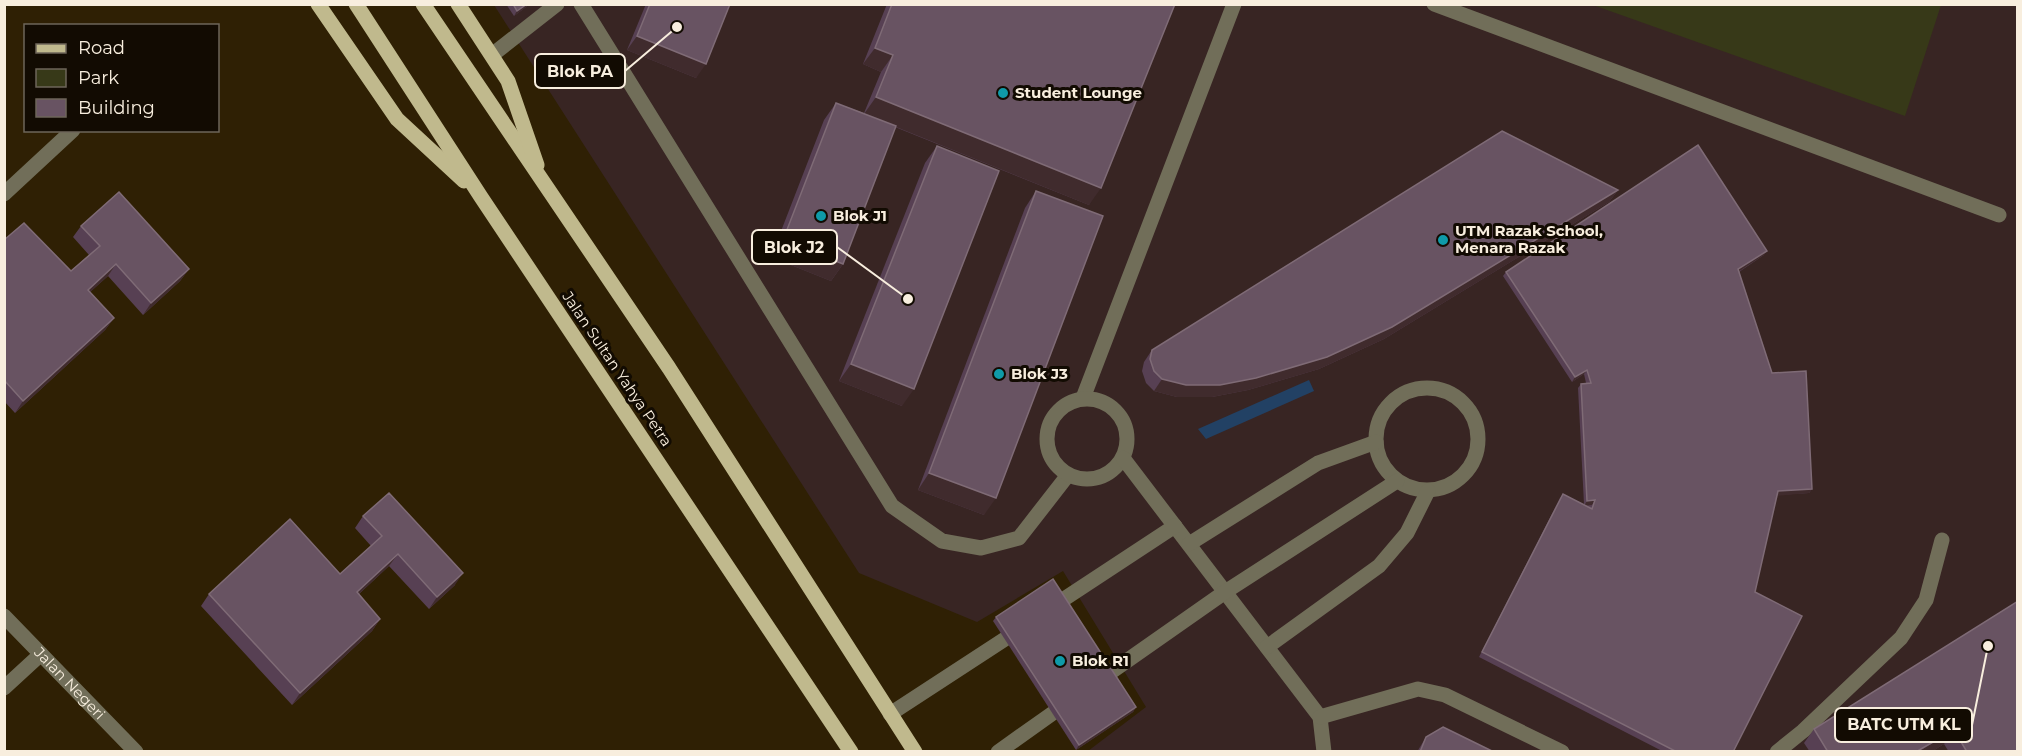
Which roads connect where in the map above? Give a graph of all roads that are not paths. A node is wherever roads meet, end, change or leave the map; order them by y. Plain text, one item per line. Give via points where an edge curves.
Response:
1 (318, 4) edge
2 (356, 4) edge
3 (423, 4) edge
4 (458, 4) edge
5 (557, 4) edge
6 (581, 4) edge
7 (1234, 4) edge
8 (1434, 4) edge
9 (492, 55) junction
10 (71, 132) edge
11 (545, 188) junction
12 (4, 194) edge
13 (481, 197) junction
14 (2000, 215) dead end
15 (1083, 398) junction
16 (1376, 442) junction
17 (1123, 458) junction
18 (1068, 475) junction
19 (1396, 481) junction
20 (1428, 491) junction
21 (1175, 526) junction
22 (1942, 540) dead end
23 (1189, 544) junction
24 (1225, 592) junction
25 (1061, 601) edge
26 (4, 616) edge
27 (1005, 639) edge
28 (1267, 647) junction
29 (41, 654) junction
30 (1108, 674) edge
31 (4, 688) edge
32 (1053, 713) edge
33 (890, 714) junction
34 (1320, 717) junction
35 (1561, 751) edge
36 (136, 752) edge
37 (850, 752) edge
38 (915, 752) edge
39 (998, 752) edge
40 (1324, 752) edge
41 (1777, 752) edge

1 - 13 main road via 397,119
2 - 13 main road, Jalan Sultan Yahya Petra
3 - 11 main road
4 - 9 main road
5 - 9 lane
6 - 18 lane via 892,506 942,541 981,548 1019,538
7 - 15 lane
8 - 14 lane
9 - 11 main road via 508,81
10 - 12 lane
11 - 33 main road via 669,368
13 - 37 main road, Jalan Sultan Yahya Petra
15 - 17 lane via 1096,399 1117,411 1128,433
15 - 18 lane via 1060,409 1047,431 1051,457
16 - 19 lane via 1382,464
16 - 20 lane via 1377,425 1397,397 1431,388 1462,401 1473,415 1478,449 1460,479
16 - 23 lane via 1318,463
17 - 18 lane via 1116,468 1093,479 1080,480
17 - 21 lane
19 - 20 lane
19 - 24 lane
20 - 28 lane via 1407,533 1379,566
21 - 23 lane
21 - 25 lane
22 - 41 lane via 1926,600 1901,638
23 - 24 lane
24 - 28 lane
24 - 30 lane
26 - 29 lane, Jalan Negeri
27 - 33 lane
28 - 34 lane
29 - 31 lane
29 - 36 lane, Jalan Negeri
32 - 39 lane
33 - 38 main road
34 - 35 lane via 1418,689 1445,695
34 - 40 lane

